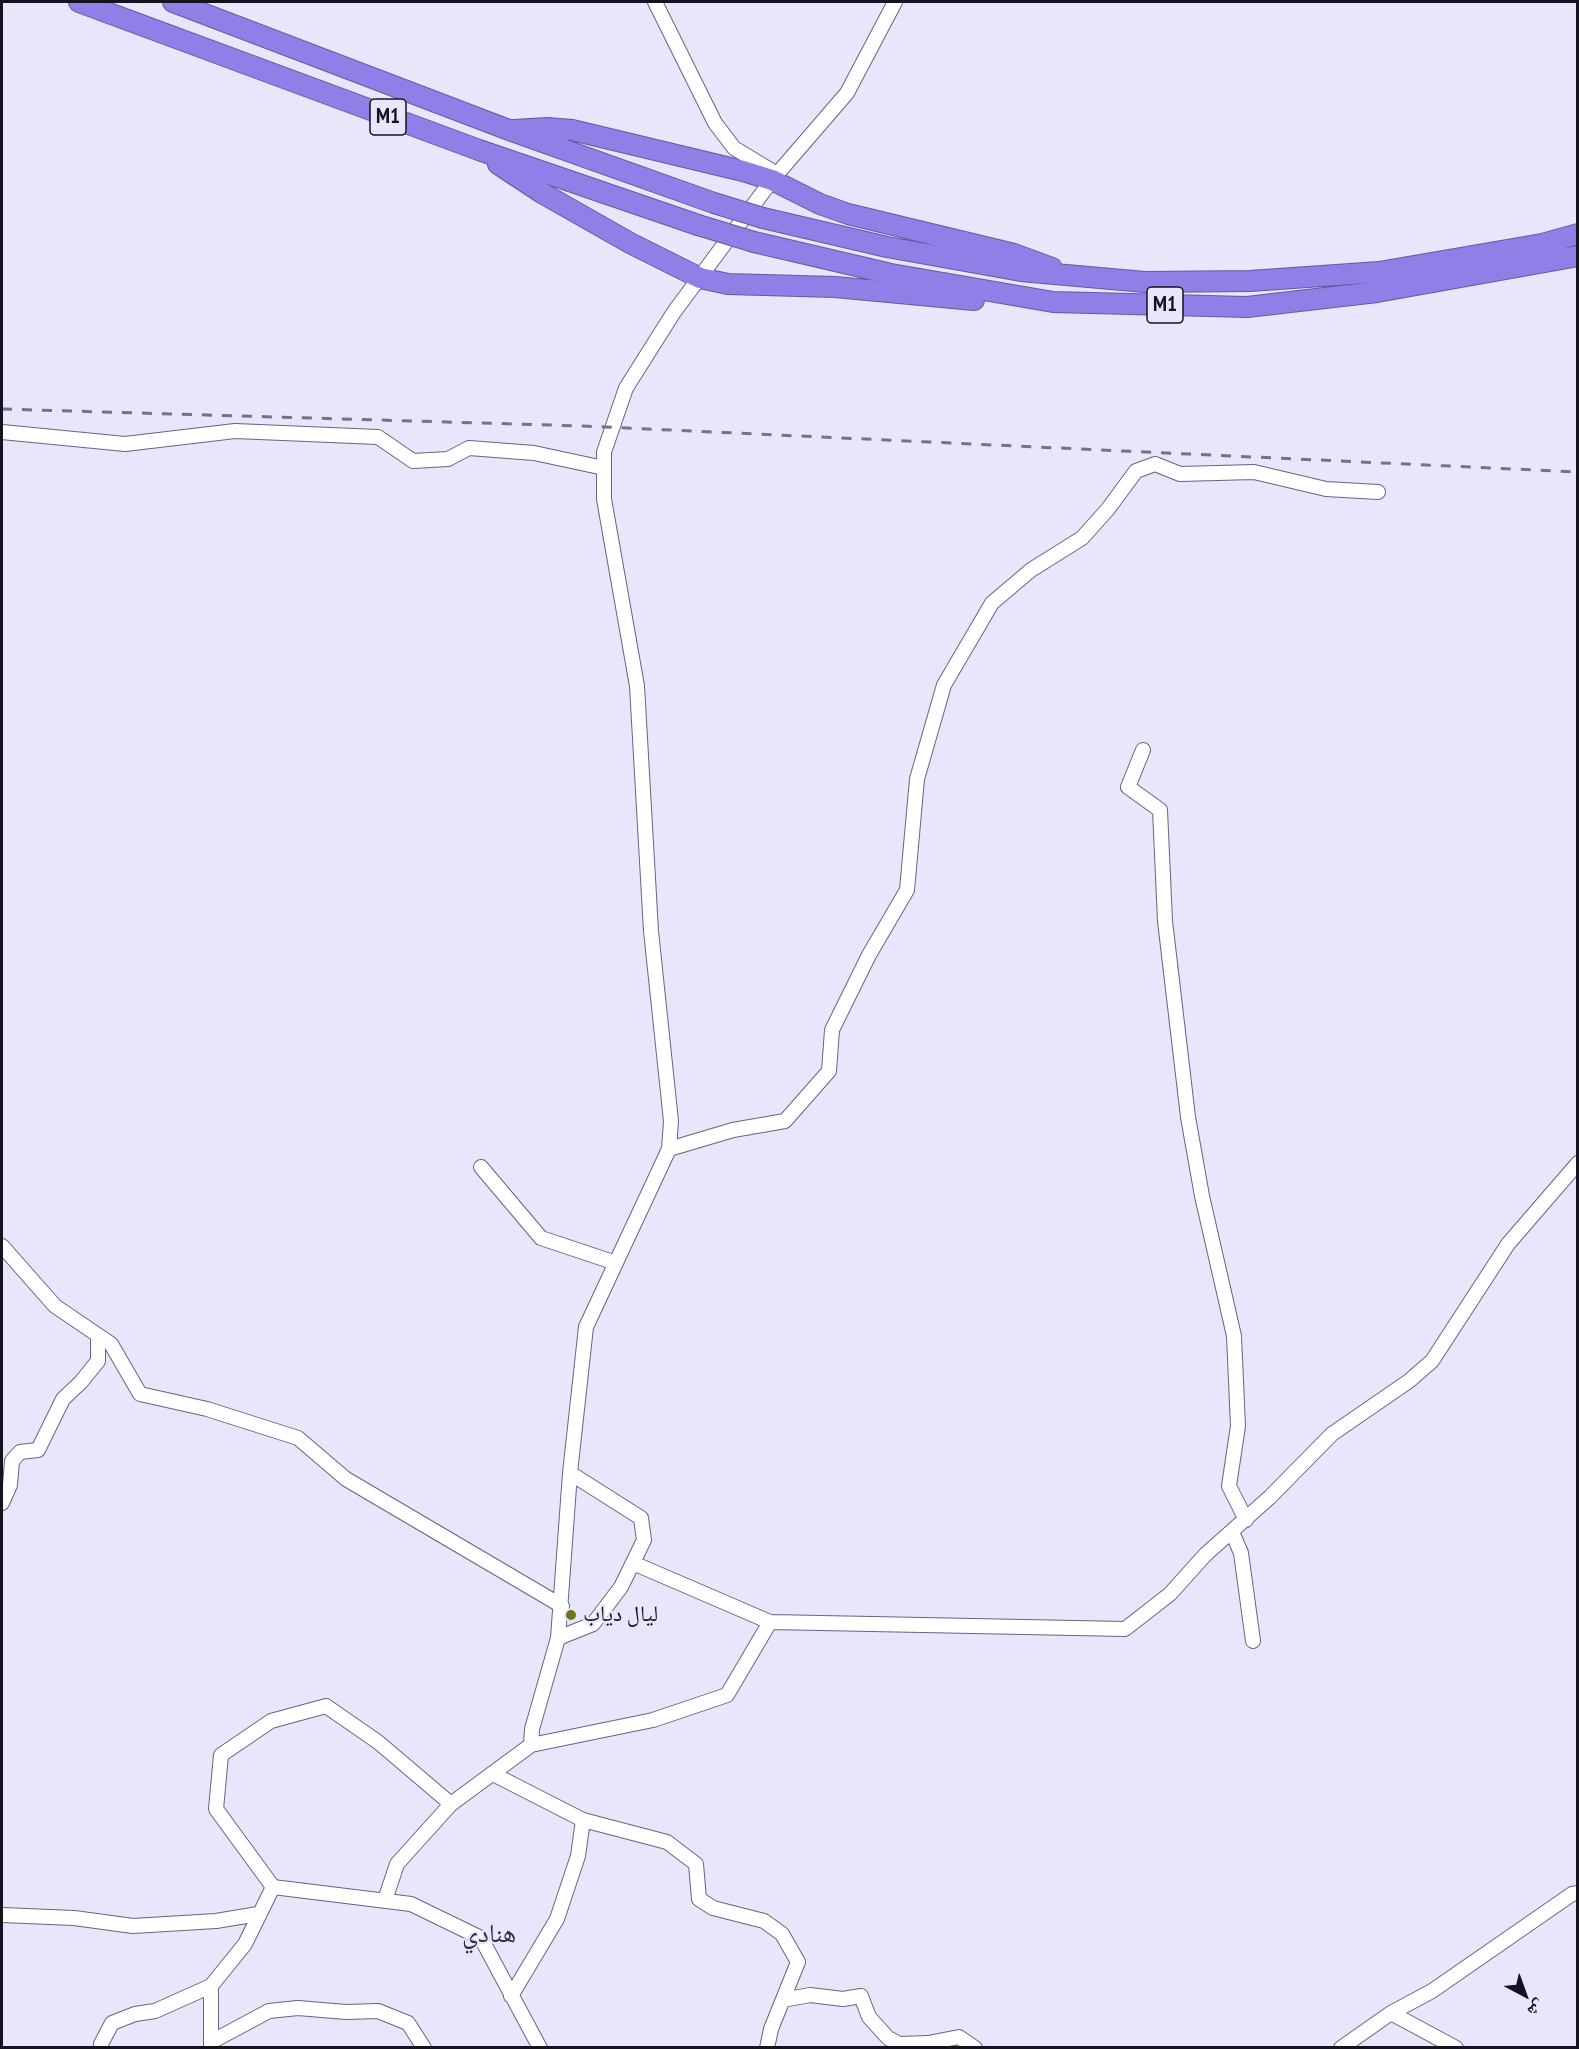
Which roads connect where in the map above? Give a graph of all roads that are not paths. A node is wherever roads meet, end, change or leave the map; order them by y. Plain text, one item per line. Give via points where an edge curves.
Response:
1 (79, 2) edge
2 (173, 2) edge
3 (655, 2) edge
4 (895, 2) edge
5 (509, 130) junction
6 (479, 150) junction
7 (775, 177) junction
8 (1578, 234) edge
9 (1578, 256) edge
10 (1062, 274) junction
11 (700, 278) junction
12 (1053, 302) junction
13 (2, 432) edge
14 (604, 468) junction
15 (1378, 492) dead end
16 (1143, 750) dead end
17 (669, 1149) junction
18 (1578, 1163) edge
19 (481, 1167) dead end
20 (2, 1246) edge
21 (616, 1263) junction
22 (98, 1336) junction
23 (570, 1473) junction
24 (2, 1503) edge
25 (1246, 1520) junction
26 (1232, 1532) junction
27 (633, 1563) junction
28 (562, 1606) junction
29 (770, 1622) junction
30 (558, 1638) junction
31 (1253, 1641) dead end
32 (531, 1745) junction
33 (493, 1774) junction
34 (451, 1804) junction
35 (583, 1820) junction
36 (273, 1887) junction
37 (1578, 1893) edge
38 (385, 1900) junction
39 (258, 1914) junction
40 (2, 1915) edge
41 (211, 1986) junction
42 (511, 1996) junction
43 (783, 2000) junction
44 (1391, 2013) junction
45 (101, 2044) dead end
46 (211, 2045) edge
47 (424, 2048) edge
48 (540, 2048) edge
49 (767, 2048) edge
50 (975, 2048) edge
51 (1341, 2048) edge
52 (1456, 2048) edge

1 - 6 highway, M1
2 - 5 highway, M1
3 - 7 street via 715,123 734,148
4 - 7 street via 847,93
5 - 7 highway via 572,130
5 - 10 highway, M1, bridge via 763,218 887,247 1021,271
6 - 11 highway via 542,193
6 - 12 highway, M1, bridge via 754,242 891,274
7 - 10 highway via 834,210 1020,256
7 - 11 street
8 - 10 highway, M1 via 1542,244 1378,272 1250,281 1154,282
9 - 12 highway, M1 via 1377,292 1247,307
11 - 12 highway via 748,285
11 - 14 street via 626,388 604,452
13 - 14 street via 125,444 235,431 378,437 413,461 448,459 469,448 534,453
14 - 17 street via 604,499 637,686 651,931 671,1121
15 - 17 street via 1326,489 1254,472 1180,474 1155,464 1136,471 1082,538 1031,570 992,603 944,685 917,779 908,890 869,955 832,1030 829,1071 784,1121 733,1130
16 - 25 street via 1128,787 1160,810 1165,921 1188,1117 1234,1336 1238,1426 1229,1486
17 - 21 street
18 - 25 street via 1508,1244 1432,1361 1332,1434
19 - 21 street via 541,1238
20 - 22 street via 55,1306
21 - 23 street via 586,1327
22 - 24 street via 98,1361 63,1399 38,1450 20,1452 12,1461 10,1485
22 - 28 street via 111,1344 140,1394 207,1409 298,1438 346,1479
23 - 27 street via 641,1518 644,1540
23 - 28 street
25 - 26 street
26 - 29 street via 1160,1603 1125,1629
26 - 31 street via 1241,1553
27 - 29 street
27 - 30 street via 621,1587 593,1624
28 - 30 street
29 - 32 street via 727,1695 653,1720
30 - 32 street
32 - 33 street
33 - 34 street
33 - 35 street
34 - 36 street via 378,1742 326,1706 272,1721 221,1755 216,1809
34 - 38 street via 398,1864
35 - 42 street via 578,1856 557,1919
35 - 43 street via 667,1842 696,1864 699,1899 713,1908 764,1921 782,1934 798,1962
36 - 38 street
36 - 39 street
37 - 44 street via 1432,1991
38 - 42 street via 411,1904 481,1938
39 - 40 street via 133,1926 74,1918
39 - 41 street via 245,1944
41 - 45 street via 155,2011 112,2023
41 - 46 street
42 - 48 street
43 - 49 street
43 - 50 street via 810,1995 843,1999 861,1996 870,2017 888,2038 899,2044 959,2037
44 - 51 street
44 - 52 street
46 - 47 street via 269,2011 298,2008 378,2011 408,2023

